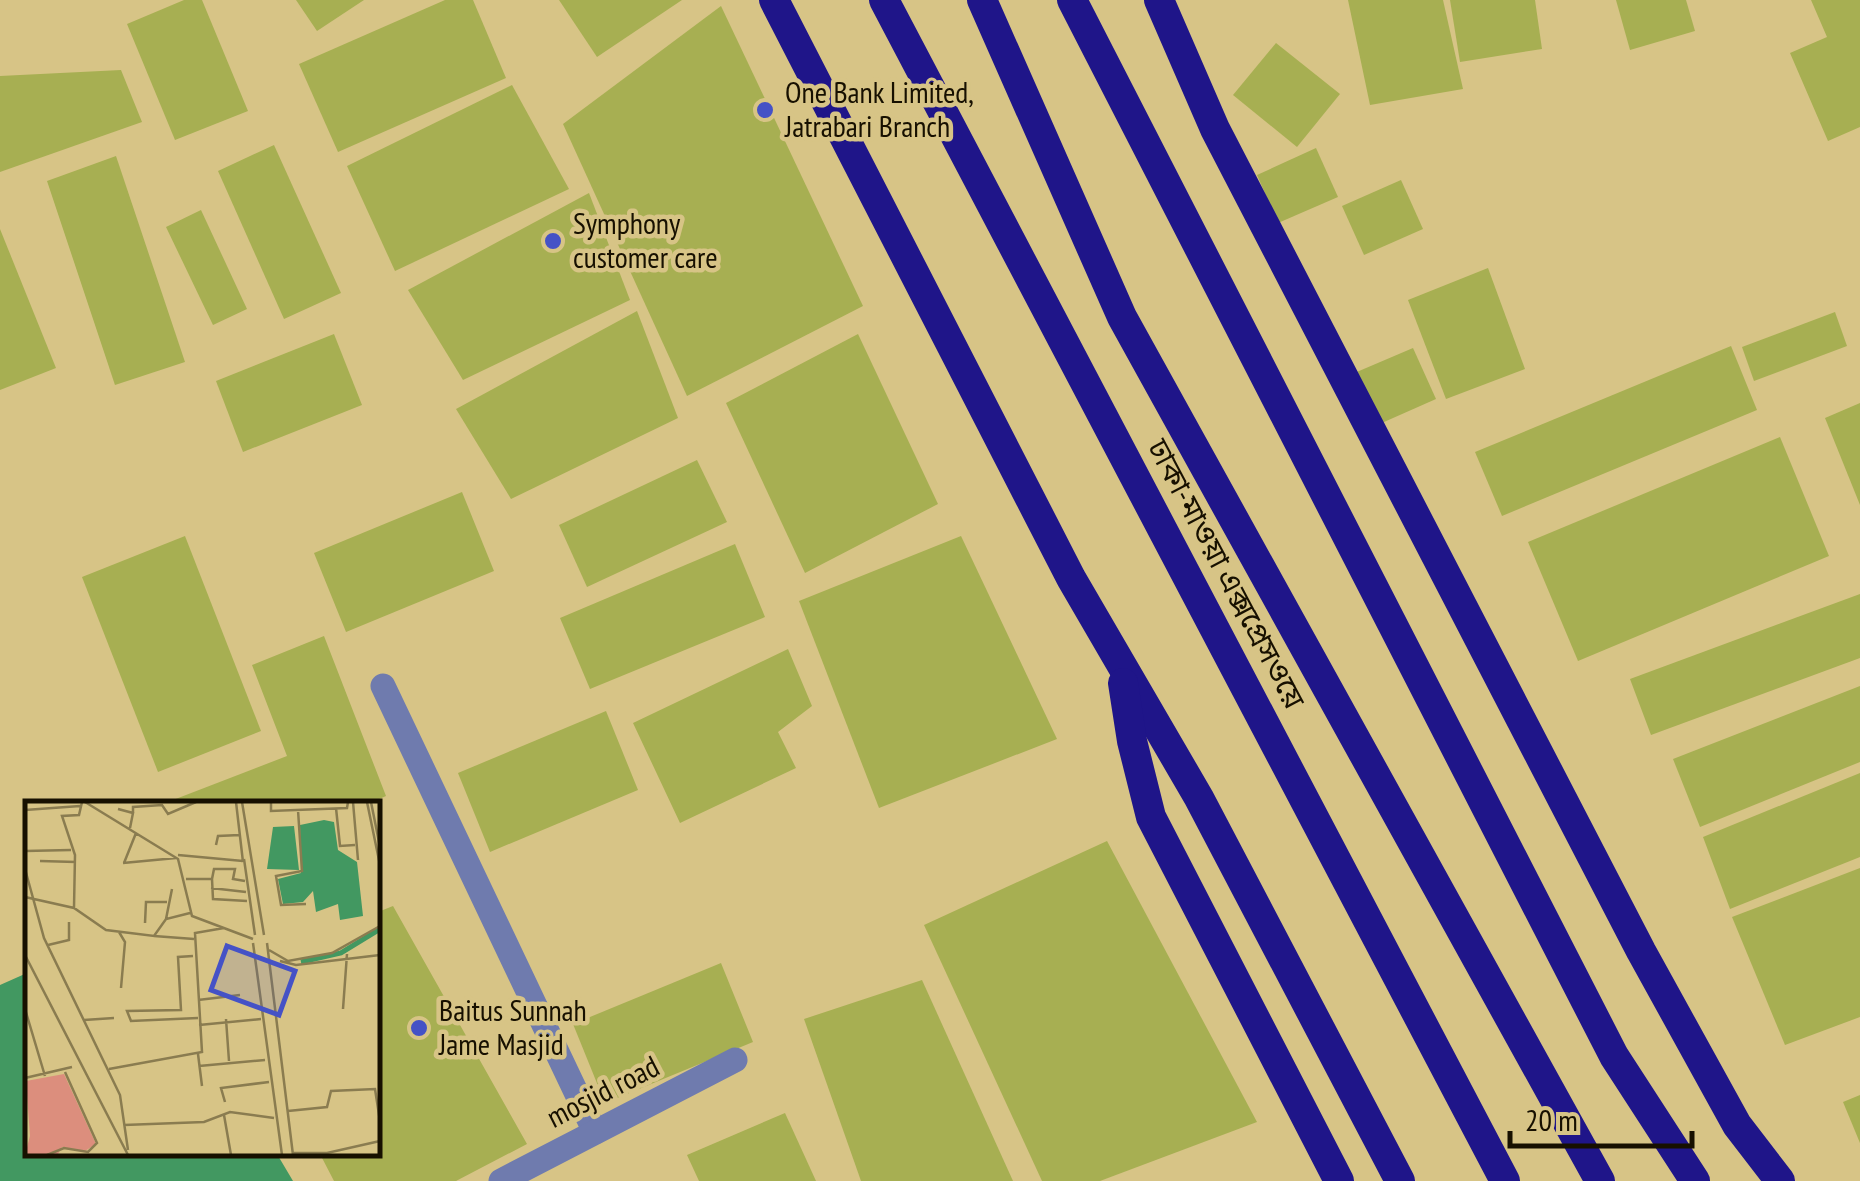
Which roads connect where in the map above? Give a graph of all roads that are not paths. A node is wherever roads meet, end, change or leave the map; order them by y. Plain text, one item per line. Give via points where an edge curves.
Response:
1 (774, 0) edge
2 (884, 0) edge
3 (982, 0) edge
4 (1072, 0) edge
5 (1159, 0) edge
6 (1121, 668) junction
7 (383, 686) dead end
8 (734, 1060) dead end
9 (595, 1132) junction
10 (501, 1181) edge
11 (1339, 1181) edge
12 (1400, 1181) edge
13 (1505, 1181) edge
14 (1600, 1181) edge
15 (1695, 1181) edge
16 (1780, 1181) edge

1 - 6 highway
2 - 13 highway, ঢাকা-মাওয়া এক্সপ্রেসওয়ে
3 - 14 highway, ঢাকা-মাওয়া এক্সপ্রেসওয়ে via 1122,317
4 - 15 highway via 1614,1056
5 - 16 highway via 1215,129 1641,951 1736,1125
6 - 11 highway via 1152,816
6 - 12 highway via 1199,798
7 - 9 street
8 - 9 street, mosjid road
9 - 10 street, mosjid road

